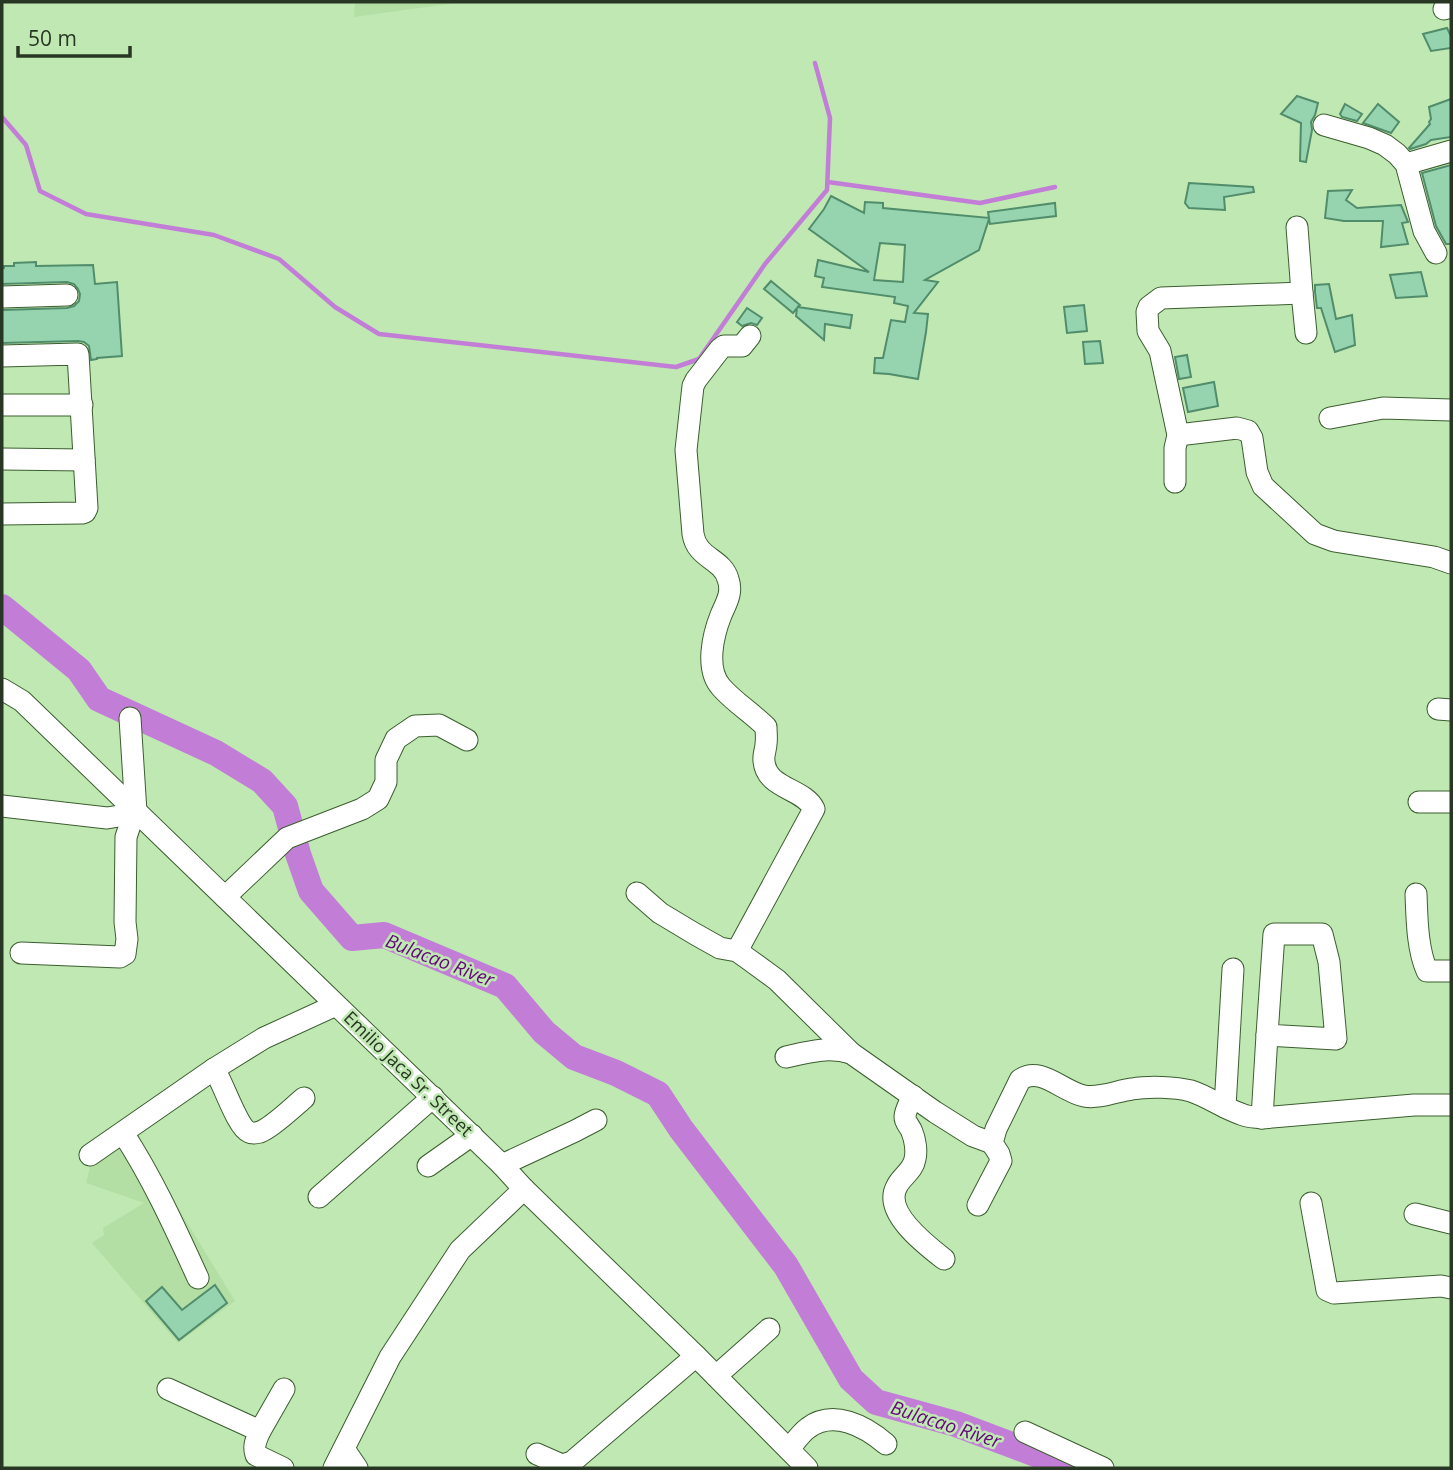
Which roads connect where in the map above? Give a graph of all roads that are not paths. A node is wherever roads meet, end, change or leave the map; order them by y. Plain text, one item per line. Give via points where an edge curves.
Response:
1 (1324, 125) dead end
2 (1451, 150) edge
3 (1406, 164) junction
4 (1297, 227) dead end
5 (1436, 253) dead end
6 (1302, 293) junction
7 (67, 295) dead end
8 (2, 297) edge
9 (1306, 333) dead end
10 (750, 336) dead end
11 (2, 356) edge
12 (2, 405) edge
13 (82, 405) junction
14 (1451, 410) edge
15 (1331, 418) dead end
16 (1178, 435) junction
17 (2, 459) edge
18 (84, 460) junction
19 (1175, 482) dead end
20 (2, 514) edge
21 (1451, 563) edge
22 (2, 689) edge
23 (130, 718) dead end
24 (467, 740) dead end
25 (1419, 802) dead end
26 (1451, 802) edge
27 (2, 806) edge
28 (134, 810) junction
29 (637, 893) dead end
30 (1416, 894) dead end
31 (225, 897) junction
32 (737, 951) junction
33 (21, 953) dead end
34 (1233, 969) dead end
35 (1451, 971) edge
36 (336, 1005) junction
37 (1267, 1035) junction
38 (851, 1053) junction
39 (786, 1057) dead end
40 (214, 1069) junction
41 (913, 1096) junction
42 (433, 1097) junction
43 (304, 1098) dead end
44 (1451, 1105) edge
45 (1225, 1107) junction
46 (1262, 1118) junction
47 (596, 1120) dead end
48 (123, 1133) junction
49 (472, 1135) junction
50 (992, 1143) junction
51 (90, 1155) dead end
52 (502, 1165) junction
53 (428, 1166) dead end
54 (524, 1189) junction
55 (319, 1197) dead end
56 (1311, 1203) dead end
57 (978, 1205) dead end
58 (1415, 1214) dead end
59 (1451, 1223) edge
60 (944, 1259) dead end
61 (198, 1278) dead end
62 (1448, 1281) edge
63 (769, 1329) dead end
64 (696, 1356) junction
65 (716, 1376) junction
66 (284, 1389) dead end
67 (168, 1390) dead end
68 (260, 1431) junction
69 (1025, 1432) dead end
70 (886, 1444) dead end
71 (344, 1449) junction
72 (789, 1449) junction
73 (537, 1454) dead end
74 (283, 1468) edge
75 (334, 1468) edge
76 (357, 1468) edge
77 (807, 1468) edge
78 (1103, 1468) edge

1 - 3 street via 1385,145
2 - 3 street
3 - 5 street via 1424,231
4 - 6 street
6 - 9 street
6 - 16 street via 1161,298 1149,307 1148,331 1160,351
7 - 8 street
10 - 32 street via 742,346 720,349 693,386 687,450 693,534 699,550 728,578 730,594 711,646 719,686 766,727 768,774 811,802 814,809
11 - 13 street via 78,354
12 - 13 street
13 - 18 street
14 - 15 street via 1383,408
16 - 19 street
16 - 21 street via 1243,428 1252,438 1263,486 1315,534
17 - 18 street
18 - 20 street via 85,512
22 - 28 street, Emilio Jaca Sr. Street via 22,701
23 - 28 street
24 - 31 street via 439,725 415,726 396,739 386,760 386,782 378,799 287,838
25 - 26 street
27 - 28 street via 107,818
28 - 31 street, Emilio Jaca Sr. Street
28 - 33 street via 126,837 125,954
29 - 32 street via 695,934 720,948
30 - 35 street via 1427,971
31 - 36 street, Emilio Jaca Sr. Street
32 - 38 street via 778,980
34 - 45 street
36 - 40 street via 264,1038
36 - 42 street, Emilio Jaca Sr. Street
37 - 37 street via 1274,934 1322,934 1336,1039
37 - 46 street
38 - 39 street via 826,1049
38 - 41 street
40 - 43 street via 233,1110 251,1133 264,1130
40 - 48 street
41 - 50 street via 973,1136
41 - 60 street via 905,1120 912,1133 915,1159 894,1198 907,1225
42 - 49 street, Emilio Jaca Sr. Street
42 - 55 street
44 - 46 street
45 - 46 street
45 - 50 street via 1174,1088 1135,1088 1086,1096 1041,1076 1026,1075
47 - 52 street
48 - 51 street
48 - 61 street via 167,1209
49 - 52 street, Emilio Jaca Sr. Street
49 - 53 street
50 - 57 street via 1000,1161
52 - 54 street, Emilio Jaca Sr. Street
54 - 64 street, Emilio Jaca Sr. Street
54 - 71 street via 460,1250 390,1357
56 - 62 street via 1326,1290 1334,1293
58 - 59 street
63 - 65 street
64 - 65 street, Emilio Jaca Sr. Street
64 - 73 street via 572,1462 562,1465
65 - 72 street, Emilio Jaca Sr. Street
66 - 68 street
67 - 68 street
68 - 74 street via 256,1455
69 - 78 street
70 - 72 street via 855,1424 833,1419 807,1429
71 - 75 street
71 - 76 street
72 - 77 street, Emilio Jaca Sr. Street

